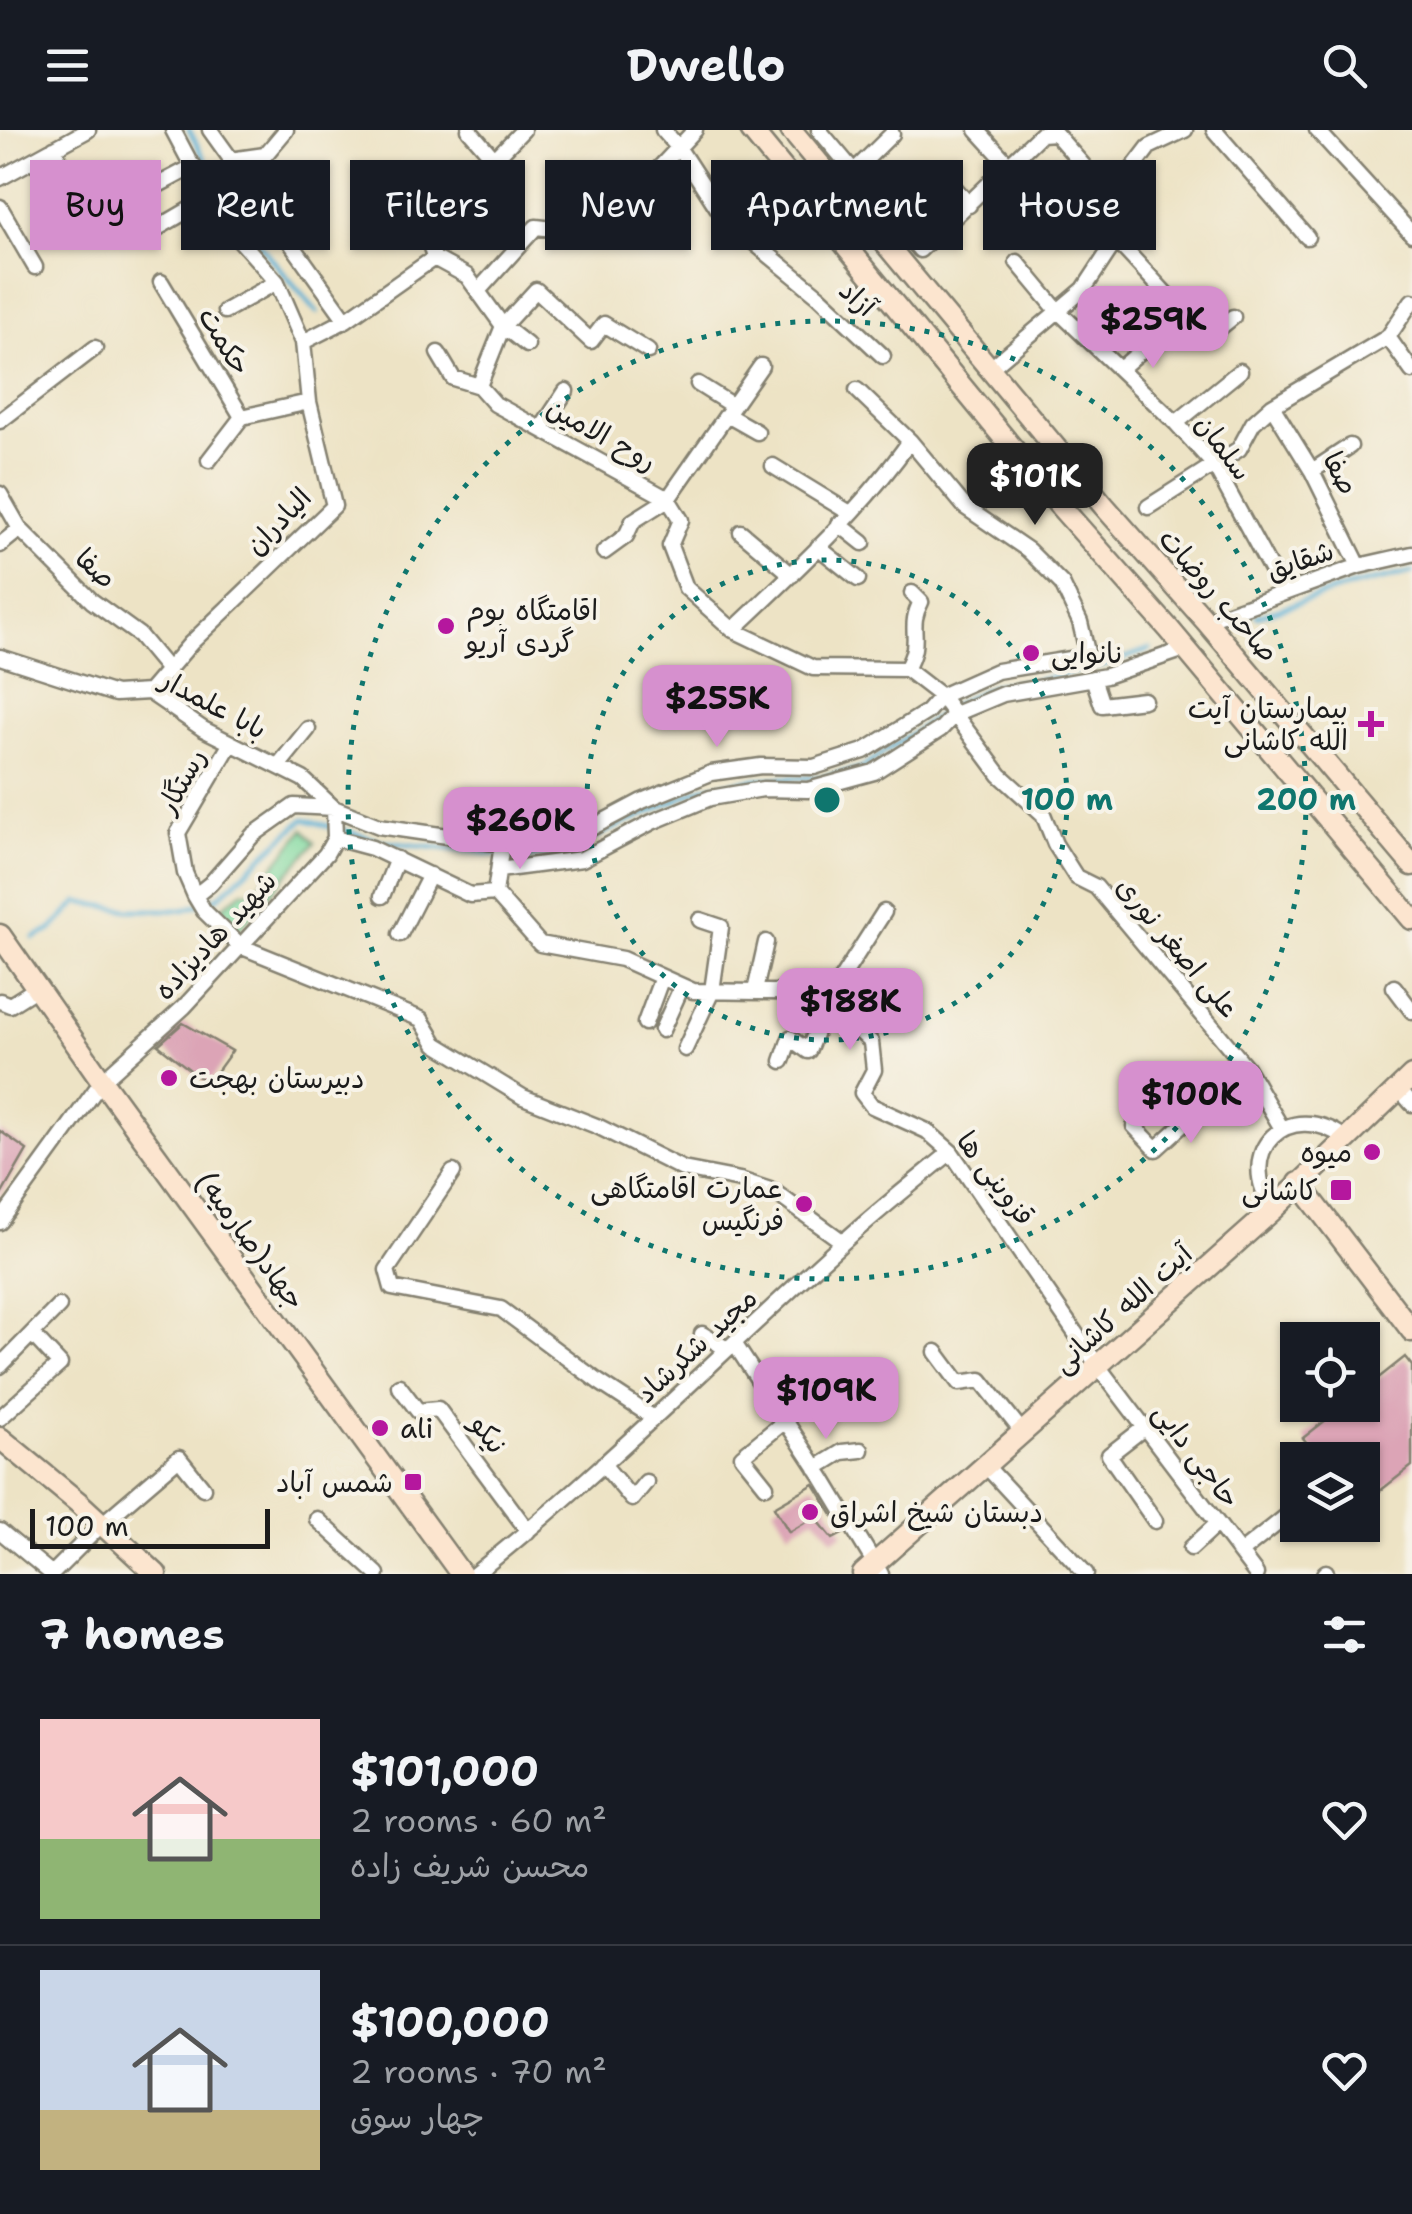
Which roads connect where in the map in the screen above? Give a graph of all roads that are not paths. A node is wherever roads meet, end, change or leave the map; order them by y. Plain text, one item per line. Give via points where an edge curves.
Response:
1 (88, 130) edge
2 (210, 130) edge
3 (286, 130) edge
4 (469, 130) edge
5 (524, 130) edge
6 (663, 130) edge
7 (694, 130) edge
8 (751, 130) edge
9 (791, 130) edge
10 (819, 130) edge
11 (977, 130) edge
12 (1185, 130) edge
13 (1214, 130) edge
14 (1317, 130) edge
15 (1057, 132) edge
16 (182, 133) edge
17 (892, 134) dead end
18 (678, 146) junction
19 (54, 148) junction
20 (59, 160) edge
21 (192, 160) edge
22 (230, 160) joint
23 (495, 160) joint
24 (665, 160) edge
25 (777, 160) edge
26 (825, 160) edge
27 (836, 160) edge
28 (866, 160) edge
29 (1004, 160) edge
30 (1015, 160) edge
31 (1080, 160) edge
32 (1140, 160) edge
33 (0, 178) edge
34 (983, 191) edge
35 (711, 198) edge
36 (963, 198) edge
37 (969, 205) junction
38 (0, 208) edge
39 (963, 211) edge
40 (545, 228) edge
41 (1412, 234) edge
42 (1307, 238) dead end
43 (249, 250) edge
44 (295, 250) edge
45 (432, 250) edge
46 (765, 250) edge
47 (851, 250) edge
48 (902, 250) edge
49 (1107, 250) edge
50 (1124, 250) edge
51 (434, 258) junction
52 (1017, 262) dead end
53 (35, 267) dead end
54 (162, 282) dead end
55 (277, 282) junction
56 (478, 291) junction
57 (1412, 301) edge
58 (1057, 310) junction
59 (226, 312) dead end
60 (1233, 317) dead end
61 (346, 320) junction
62 (503, 326) junction
63 (1388, 337) junction
64 (303, 342) junction
65 (527, 345) dead end
66 (1148, 345) dead end
67 (95, 348) dead end
68 (648, 352) dead end
69 (438, 353) dead end
70 (883, 356) dead end
71 (761, 366) dead end
72 (992, 367) junction
73 (1120, 370) junction
74 (1240, 371) dead end
75 (1412, 371) edge
76 (698, 384) dead end
77 (479, 386) junction
78 (857, 390) dead end
79 (566, 391) dead end
80 (310, 402) junction
81 (1272, 406) junction
82 (730, 411) junction
83 (242, 417) junction
84 (0, 421) edge
85 (1176, 424) junction
86 (541, 430) junction
87 (756, 432) dead end
88 (910, 441) junction
89 (1350, 446) dead end
90 (1059, 450) junction
91 (1020, 456) junction
92 (209, 460) dead end
93 (1214, 465) junction
94 (773, 466) dead end
95 (1312, 470) junction
96 (0, 494) edge
97 (668, 499) junction
98 (1060, 506) junction
99 (1104, 506) junction
100 (1148, 507) dead end
101 (845, 518) junction
102 (20, 529) junction
103 (741, 532) dead end
104 (863, 543) dead end
105 (0, 545) edge
106 (818, 547) junction
107 (604, 552) dead end
108 (1412, 554) edge
109 (1360, 566) junction
110 (792, 574) junction
111 (858, 579) dead end
112 (1284, 592) junction
113 (912, 593) dead end
114 (1206, 621) junction
115 (733, 630) junction
116 (1185, 649) junction
117 (0, 657) edge
118 (906, 669) junction
119 (168, 670) junction
120 (997, 670) junction
121 (1093, 678) junction
122 (149, 692) junction
123 (1003, 694) junction
124 (942, 696) junction
125 (1144, 700) dead end
126 (955, 714) junction
127 (308, 730) dead end
128 (232, 743) junction
129 (278, 766) junction
130 (334, 808) junction
131 (336, 838) junction
132 (502, 844) junction
133 (397, 860) junction
134 (1412, 865) edge
135 (498, 870) junction
136 (430, 876) junction
137 (495, 893) junction
138 (195, 896) junction
139 (382, 896) dead end
140 (884, 912) dead end
141 (1412, 919) edge
142 (700, 920) dead end
143 (400, 934) dead end
144 (0, 935) edge
145 (766, 942) dead end
146 (240, 946) junction
147 (662, 977) junction
148 (682, 986) junction
149 (1394, 987) dead end
150 (37, 988) junction
151 (712, 991) junction
152 (755, 991) junction
153 (832, 993) junction
154 (0, 1001) edge
155 (1412, 1011) edge
156 (646, 1023) dead end
157 (662, 1030) dead end
158 (685, 1049) dead end
159 (782, 1061) dead end
160 (1246, 1066) junction
161 (102, 1081) junction
162 (1408, 1089) edge
163 (1134, 1126) dead end
164 (1281, 1128) junction
165 (1345, 1138) junction
166 (950, 1152) junction
167 (453, 1172) dead end
168 (1295, 1177) junction
169 (1274, 1209) junction
170 (0, 1222) edge
171 (844, 1242) junction
172 (59, 1306) dead end
173 (1412, 1331) edge
174 (32, 1334) junction
175 (702, 1334) dead end
176 (730, 1346) junction
177 (936, 1352) dead end
178 (0, 1366) edge
179 (1098, 1366) junction
180 (398, 1386) dead end
181 (0, 1418) edge
182 (654, 1418) junction
183 (785, 1421) junction
184 (1145, 1427) junction
185 (1023, 1433) junction
186 (0, 1438) edge
187 (861, 1450) dead end
188 (604, 1464) junction
189 (986, 1466) junction
190 (816, 1468) junction
191 (646, 1482) dead end
192 (766, 1486) dead end
193 (203, 1488) dead end
194 (317, 1519) dead end
195 (1156, 1521) dead end
196 (1280, 1521) edge
197 (102, 1524) junction
198 (1218, 1524) junction
199 (0, 1531) edge
200 (528, 1531) junction
201 (1191, 1548) dead end
202 (1240, 1553) junction
203 (872, 1571) edge
204 (1079, 1571) edge
205 (1252, 1573) edge
206 (52, 1574) edge
207 (156, 1574) edge
208 (376, 1574) edge
209 (461, 1574) edge
210 (474, 1574) edge

1 - 19 street
2 - 22 street
3 - 22 street via 265,155
4 - 23 street
5 - 23 street
6 - 18 street, آزاد
7 - 18 street
8 - 25 street
9 - 26 street, صاحب روضات
10 - 27 street
11 - 29 street
12 - 32 street via 1150,147
13 - 42 street
14 - 41 street
15 - 30 street via 1040,134
15 - 31 street
16 - 21 street, الیادران
17 - 28 street
18 - 24 street
18 - 35 street, آزاد
19 - 20 street
19 - 33 street
34 - 37 street
36 - 37 street
37 - 39 street
38 - 53 street
40 - 56 street via 536,227
43 - 55 street, الیادران
44 - 61 street
45 - 51 street
46 - 70 street, آزاد
47 - 91 street
48 - 72 street, صاحب روضات
49 - 58 street via 1084,289
50 - 60 street via 1207,338
51 - 56 street via 467,276
51 - 61 street
52 - 58 street, سلمان
54 - 83 street, حکمت
55 - 59 street
55 - 64 street, الیادران
56 - 62 street
57 - 63 street
58 - 72 street
58 - 73 street, سلمان
61 - 64 street
62 - 65 street
62 - 68 street via 536,290 591,341 604,324
62 - 77 street
63 - 75 street
63 - 81 street
64 - 80 street, الیادران
66 - 73 street
67 - 84 street
69 - 77 street, روح الامین via 453,378
71 - 82 street
72 - 90 street, صاحب روضات
73 - 85 street, سلمان
74 - 85 street
76 - 82 street
77 - 86 street, روح الامین via 495,404
78 - 88 street
79 - 86 street
80 - 83 street, حکمت
80 - 119 street, الیادران via 334,506
81 - 93 street via 1238,449
81 - 95 street, صفا
82 - 87 street
82 - 97 street
83 - 92 street
85 - 93 street, سلمان
86 - 97 street, روح الامین
88 - 101 street
88 - 120 street via 965,507 1028,550 1062,584 1080,622 1088,656
89 - 95 street
90 - 91 street via 1050,460
90 - 99 street, صاحب روضات
91 - 98 street
93 - 100 street
93 - 112 street, سلمان
94 - 101 street
95 - 109 street, صفا
96 - 102 street, صفا
97 - 107 street via 633,521 626,536
97 - 115 street, روح الامین via 681,520 670,546 686,588
98 - 99 street via 1062,492 1075,488
98 - 116 street
99 - 114 street, صاحب روضات
101 - 104 street
101 - 106 street
102 - 105 street
102 - 119 street, صفا via 92,601 139,634
103 - 110 street
106 - 110 street
106 - 111 street
108 - 109 street, شقایق
109 - 112 street, شقایق
110 - 115 street
112 - 114 street, شقایق
113 - 118 street via 921,602 912,618 916,652
114 - 134 street, صاحب روضات
115 - 118 street, روح الامین via 813,668
116 - 121 street
116 - 141 street
117 - 122 street, بابا علمدار via 115,694
118 - 124 street
119 - 122 street, الیادران
120 - 123 street
120 - 124 street
121 - 123 street
121 - 125 street via 1102,704
122 - 128 street, بابا علمدار
123 - 126 street
124 - 126 street, علی اصغر نوری
124 - 132 street via 864,751 814,767 710,773 574,838
126 - 135 street via 874,772 808,790 710,798 582,860
126 - 160 street, علی اصغر نوری via 1000,775 1042,814 1076,877 1096,888
127 - 129 street
128 - 129 street, بابا علمدار
128 - 138 street, رستگار via 178,833
129 - 130 street, بابا علمدار
130 - 131 street
130 - 132 street via 378,826
130 - 138 street via 294,806 253,835
131 - 133 street
131 - 146 street, شهید هادیزاده
132 - 135 street
133 - 136 street
133 - 139 street
135 - 137 street
136 - 137 street via 470,894
136 - 143 street
137 - 147 street via 540,944 622,960
138 - 146 street, رستگار
140 - 153 street
142 - 151 street via 720,927
144 - 150 street, جهاد(صارمیه)
145 - 152 street
146 - 161 street, شهید هادیزاده
146 - 171 street via 421,1019 436,1044 523,1098 599,1126 683,1169 773,1191
147 - 148 street
147 - 156 street
148 - 151 street
148 - 157 street
149 - 155 street
150 - 154 street via 10,1005
150 - 161 street, جهاد(صارمیه)
151 - 152 street
151 - 158 street
152 - 153 street
153 - 159 street via 808,1051 790,1038
153 - 166 street, قزوینی ها via 842,1015 871,1042 874,1070 862,1093 872,1106 927,1131
160 - 163 street via 1156,1149
160 - 164 street, علی اصغر نوری
161 - 170 street, شهید هادیزاده
161 - 209 street, جهاد(صارمیه)
162 - 165 street, آیت الله کاشانی
164 - 165 street via 1318,1125
164 - 169 street via 1264,1146 1258,1166 1261,1191
165 - 168 street, آیت الله کاشانی
166 - 171 street, مجید شکرشاد
166 - 179 street, قزوینی ها
167 - 182 street via 387,1270 392,1288 501,1308
168 - 169 street, آیت الله کاشانی
168 - 173 street
169 - 179 street, آیت الله کاشانی
171 - 176 street, مجید شکرشاد
172 - 174 street
174 - 178 street
174 - 181 street via 60,1364
175 - 176 street
176 - 182 street, مجید شکرشاد
176 - 183 street
177 - 185 street via 959,1383 981,1380
179 - 184 street, حاجی دایی
179 - 185 street, آیت الله کاشانی
180 - 200 street, نیکو via 418,1412 438,1409
182 - 188 street, مجید شکرشاد
183 - 190 street
183 - 192 street via 742,1456
184 - 195 street via 1110,1455
184 - 198 street, حاجی دایی
185 - 189 street, آیت الله کاشانی
186 - 197 street
187 - 190 street via 842,1452
188 - 191 street via 632,1499
188 - 200 street, مجید شکرشاد
189 - 203 street, آیت الله کاشانی
189 - 204 street
190 - 203 street via 868,1551
193 - 197 street via 179,1458
194 - 208 street
196 - 202 street
197 - 206 street
197 - 207 street
198 - 201 street
198 - 202 street, حاجی دایی
199 - 206 street
200 - 210 street, مجید شکرشاد
202 - 205 street, حاجی دایی

